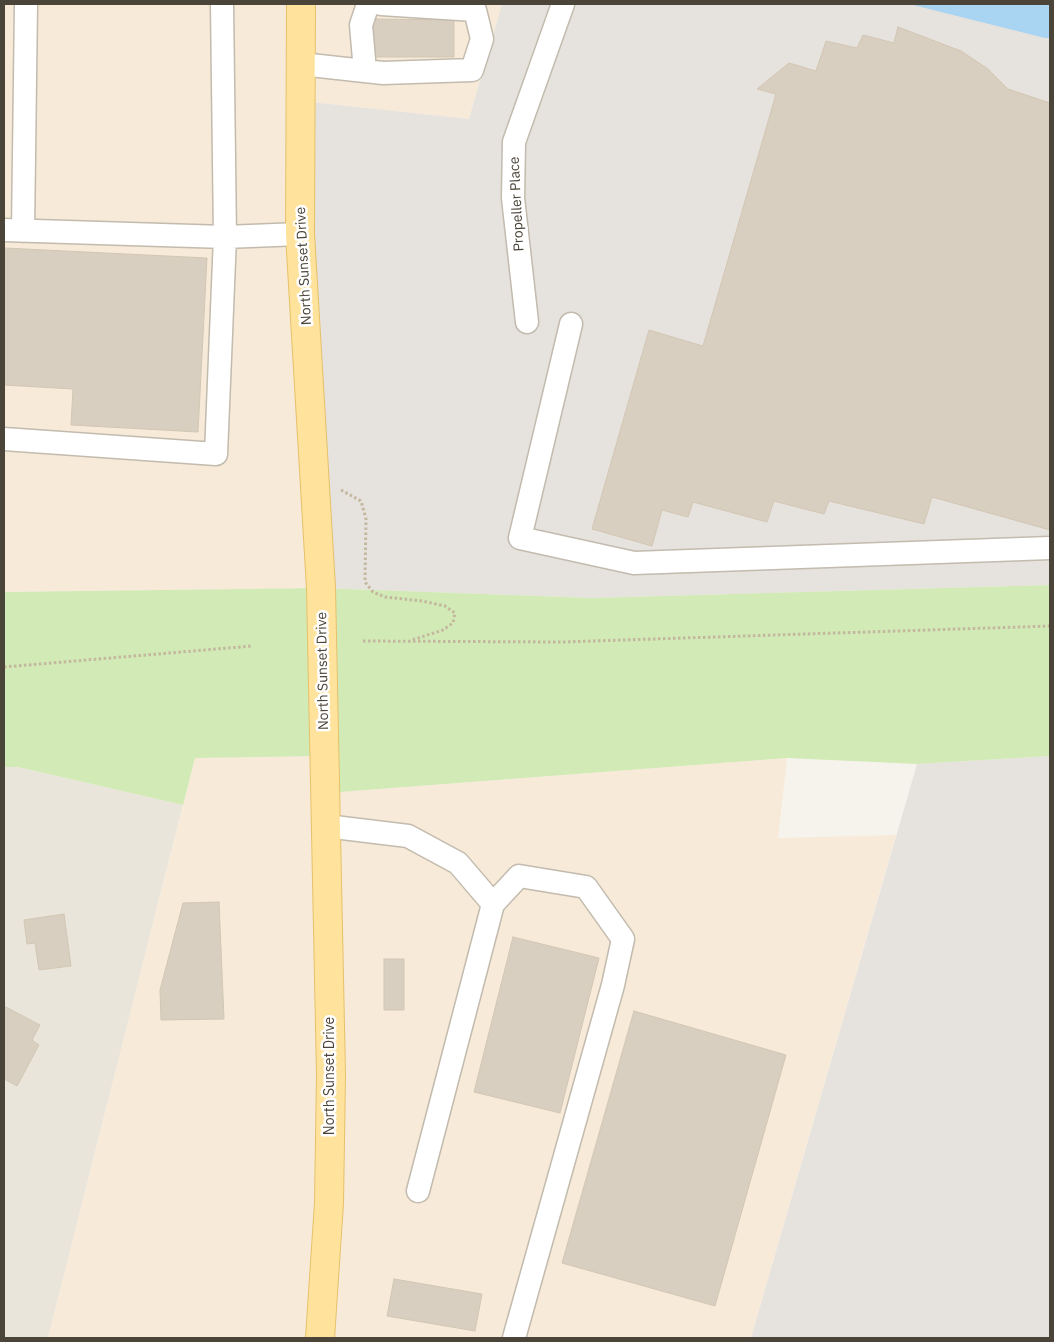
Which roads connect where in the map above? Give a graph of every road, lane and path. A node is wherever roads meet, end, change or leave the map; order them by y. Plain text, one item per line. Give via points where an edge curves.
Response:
1 (26, 4) edge
2 (222, 4) edge
3 (301, 4) edge
4 (368, 4) edge
5 (381, 4) edge
6 (563, 4) edge
7 (301, 64) junction
8 (365, 71) junction
9 (13, 231) edge
10 (300, 234) junction
11 (225, 236) junction
12 (527, 322) dead end
13 (571, 324) dead end
14 (4, 439) edge
15 (316, 488) junction
16 (1050, 548) edge
17 (1050, 626) edge
18 (363, 641) dead end
19 (409, 641) junction
20 (252, 646) dead end
21 (4, 667) edge
22 (326, 826) junction
23 (493, 904) junction
24 (418, 1191) dead end
25 (323, 1338) edge
26 (514, 1338) edge

1 - 9 street
2 - 11 street
3 - 7 main road, North Sunset Drive
4 - 8 street via 362,25
5 - 8 street via 475,10 482,40 472,70
6 - 12 street, Propeller Place via 514,142 513,198
7 - 8 street
7 - 10 main road, North Sunset Drive
9 - 11 street
10 - 11 street
10 - 15 main road, North Sunset Drive
11 - 14 street via 216,454
13 - 16 street via 520,538 634,563
15 - 19 path via 344,491 362,501 366,518 365,582 373,592 385,597 422,600 445,606 455,613 453,622 443,630
15 - 22 main road, North Sunset Drive
17 - 19 path via 562,642
18 - 19 path
20 - 21 path
22 - 23 street via 408,836 458,863
22 - 25 main road, North Sunset Drive via 331,1075
23 - 24 street
23 - 26 street via 519,876 586,887 623,939

